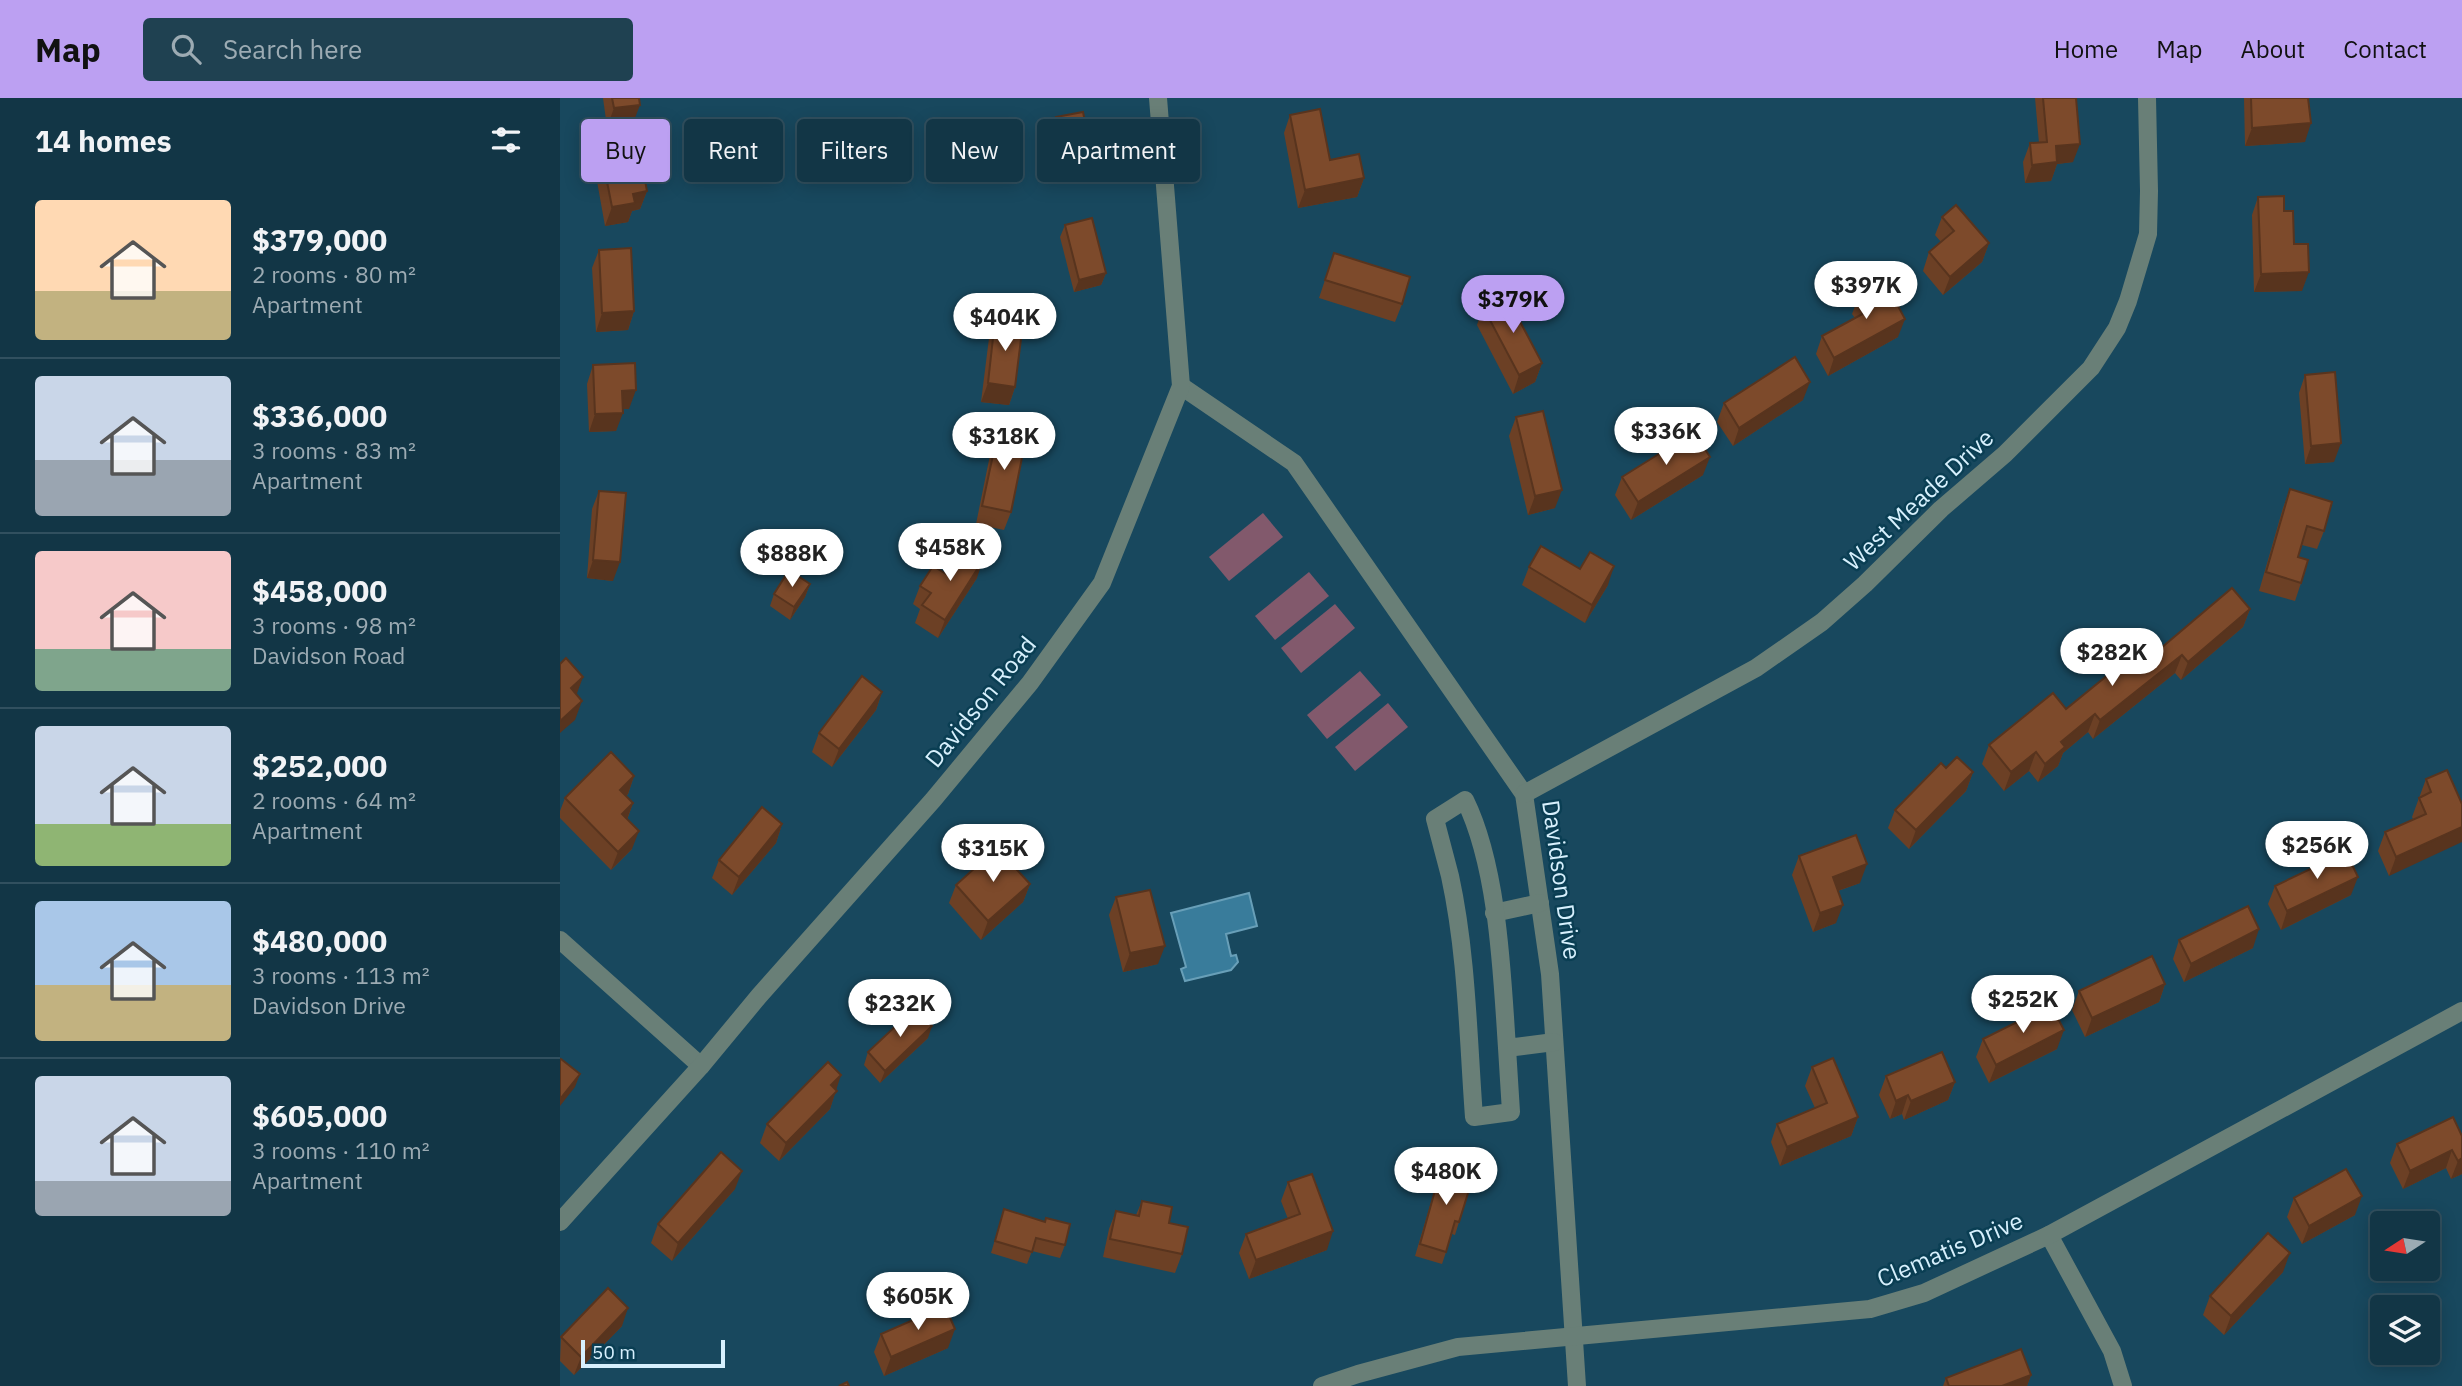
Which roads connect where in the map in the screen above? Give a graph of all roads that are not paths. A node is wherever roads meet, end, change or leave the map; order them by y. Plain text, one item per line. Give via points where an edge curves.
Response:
1 (1158, 98) edge
2 (2147, 98) edge
3 (1181, 386) junction
4 (1524, 794) junction
5 (1540, 903) junction
6 (1494, 913) junction
7 (560, 940) edge
8 (2462, 1011) edge
9 (1554, 1042) junction
10 (1507, 1048) junction
11 (701, 1066) junction
12 (560, 1222) edge
13 (2049, 1235) junction
14 (1574, 1337) junction
15 (1322, 1386) edge
16 (1577, 1386) edge
17 (2123, 1386) edge

1 - 3 street, Davidson Road
2 - 4 street, West Meade Drive via 2148,234 2117,328 2091,368 1822,622 1756,668
3 - 4 street, Davidson Drive via 1294,463
3 - 11 street, Davidson Road via 1102,583 1022,693
4 - 5 street, Davidson Drive
5 - 6 street
5 - 9 street, Davidson Drive
6 - 10 street
6 - 10 street via 1476,822 1465,800 1435,819 1458,926 1474,1117 1511,1112
7 - 11 street
8 - 13 street, Clematis Drive
9 - 10 street
9 - 14 street, Davidson Drive
11 - 12 street, Davidson Road
13 - 14 street, Clematis Drive via 1924,1293 1870,1309
13 - 17 street via 2112,1351
14 - 15 street, Clematis Drive via 1458,1347
14 - 16 street, Davidson Drive

